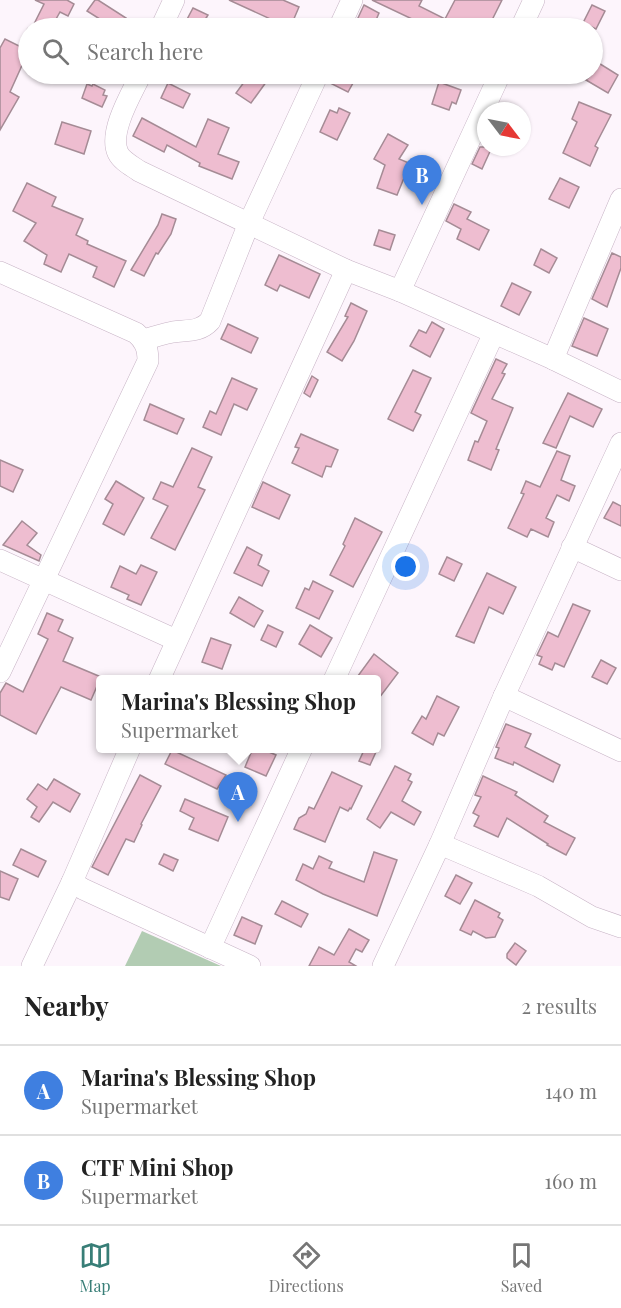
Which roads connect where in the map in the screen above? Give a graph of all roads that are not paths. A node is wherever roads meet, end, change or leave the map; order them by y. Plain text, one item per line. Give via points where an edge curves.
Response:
1 (174, 0) edge
2 (352, 0) edge
3 (534, 0) edge
4 (166, 18) edge
5 (344, 18) edge
6 (526, 18) edge
7 (137, 84) edge
8 (313, 84) edge
9 (495, 84) edge
10 (621, 200) edge
11 (249, 223) junction
12 (346, 270) junction
13 (0, 272) edge
14 (400, 291) junction
15 (494, 333) junction
16 (144, 340) junction
17 (553, 359) junction
18 (621, 392) edge
19 (621, 443) edge
20 (572, 547) junction
21 (0, 560) edge
22 (621, 570) edge
23 (43, 579) junction
24 (176, 640) junction
25 (0, 672) edge
26 (161, 675) edge
27 (336, 675) edge
28 (504, 696) junction
29 (621, 751) edge
30 (127, 753) edge
31 (300, 753) edge
32 (440, 844) junction
33 (72, 882) junction
34 (621, 927) edge
35 (210, 948) junction
36 (32, 966) edge
37 (250, 966) edge
38 (383, 966) edge

1 - 4 street
2 - 5 street
3 - 6 street
7 - 11 street via 117,129 118,154 139,171
8 - 11 street
9 - 14 street
10 - 17 street
11 - 12 street
11 - 16 street via 205,327
12 - 14 street
12 - 24 street
13 - 16 street
14 - 15 street
15 - 17 street
15 - 27 street
16 - 23 street via 148,361
17 - 18 street
19 - 20 street
20 - 22 street
20 - 28 street
21 - 23 street
23 - 24 street
23 - 25 street
24 - 26 street
28 - 29 street
28 - 32 street
30 - 33 street
31 - 35 street
32 - 34 street
32 - 38 street
33 - 35 street
33 - 36 street
35 - 37 street

